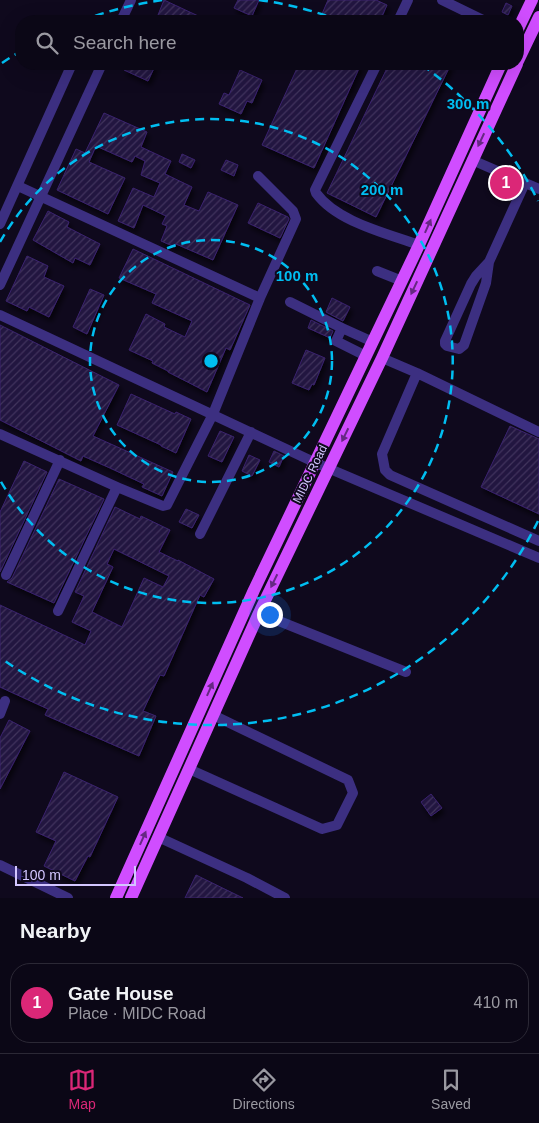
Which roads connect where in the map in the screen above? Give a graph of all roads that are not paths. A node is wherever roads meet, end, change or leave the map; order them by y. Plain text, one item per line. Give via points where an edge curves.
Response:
1 (408, 0) edge
2 (442, 0) edge
3 (532, 0) edge
4 (127, 1) edge
5 (123, 15) edge
6 (401, 15) edge
7 (473, 15) edge
8 (524, 17) edge
9 (539, 17) edge
10 (524, 36) edge
11 (69, 70) edge
12 (99, 70) edge
13 (374, 70) edge
14 (498, 70) edge
15 (513, 70) edge
16 (472, 160) junction
17 (258, 176) dead end
18 (525, 183) junction
19 (18, 186) junction
20 (539, 189) edge
21 (41, 197) junction
22 (0, 224) edge
23 (419, 245) junction
24 (489, 262) junction
25 (377, 271) dead end
26 (402, 281) junction
27 (0, 285) edge
28 (260, 298) junction
29 (290, 302) dead end
30 (0, 315) edge
31 (342, 328) junction
32 (373, 342) junction
33 (366, 356) junction
34 (382, 358) junction
35 (417, 373) junction
36 (213, 414) junction
37 (251, 432) junction
38 (539, 432) edge
39 (0, 434) edge
40 (60, 460) junction
41 (316, 463) junction
42 (329, 468) junction
43 (117, 487) junction
44 (200, 534) dead end
45 (539, 542) edge
46 (539, 558) edge
47 (6, 575) dead end
48 (58, 611) dead end
49 (259, 613) junction
50 (406, 672) dead end
51 (5, 701) dead end
52 (0, 714) edge
53 (214, 715) junction
54 (189, 769) junction
55 (158, 837) junction
56 (0, 864) edge
57 (68, 898) edge
58 (116, 898) edge
59 (131, 898) edge
60 (285, 898) edge

1 - 6 street
2 - 7 street
3 - 8 main road
4 - 5 street
9 - 10 main road, MIDC Road
11 - 19 street
12 - 21 street
13 - 23 street via 315,190 336,211 351,220
23 -> 14 main road, MIDC Road
15 -> 16 main road, MIDC Road
16 - 18 street
16 -> 34 main road, MIDC Road
17 - 28 street via 293,211 296,219
18 - 20 street
18 - 24 street
19 - 21 street
19 - 22 street
21 - 27 street
21 - 28 street
23 - 26 main road, MIDC Road
24 - 24 street via 471,284 445,341 447,346 459,349 464,345 484,290
25 - 26 street
26 - 32 main road, MIDC Road
28 - 36 street
29 - 31 street
30 - 36 street
31 - 32 street
31 - 33 street via 336,341
32 - 33 main road, MIDC Road
33 - 41 main road, MIDC Road
34 - 35 street
34 -> 42 main road, MIDC Road
35 - 38 street
35 - 45 street via 382,454 385,470
36 - 37 street
36 - 43 street via 167,505
37 - 41 street
37 - 44 street
39 - 40 street
40 - 43 street
40 - 47 street
41 - 42 street
58 -> 41 main road, MIDC Road via 254,590
42 - 46 street
42 -> 49 main road, MIDC Road
43 - 48 street
49 - 50 street
49 - 53 main road, MIDC Road
51 - 52 street
53 - 54 main road, MIDC Road
53 - 54 street via 348,780 353,793 337,825 322,829
54 - 55 main road, MIDC Road
55 - 59 main road, MIDC Road
55 - 60 street
56 - 57 street

